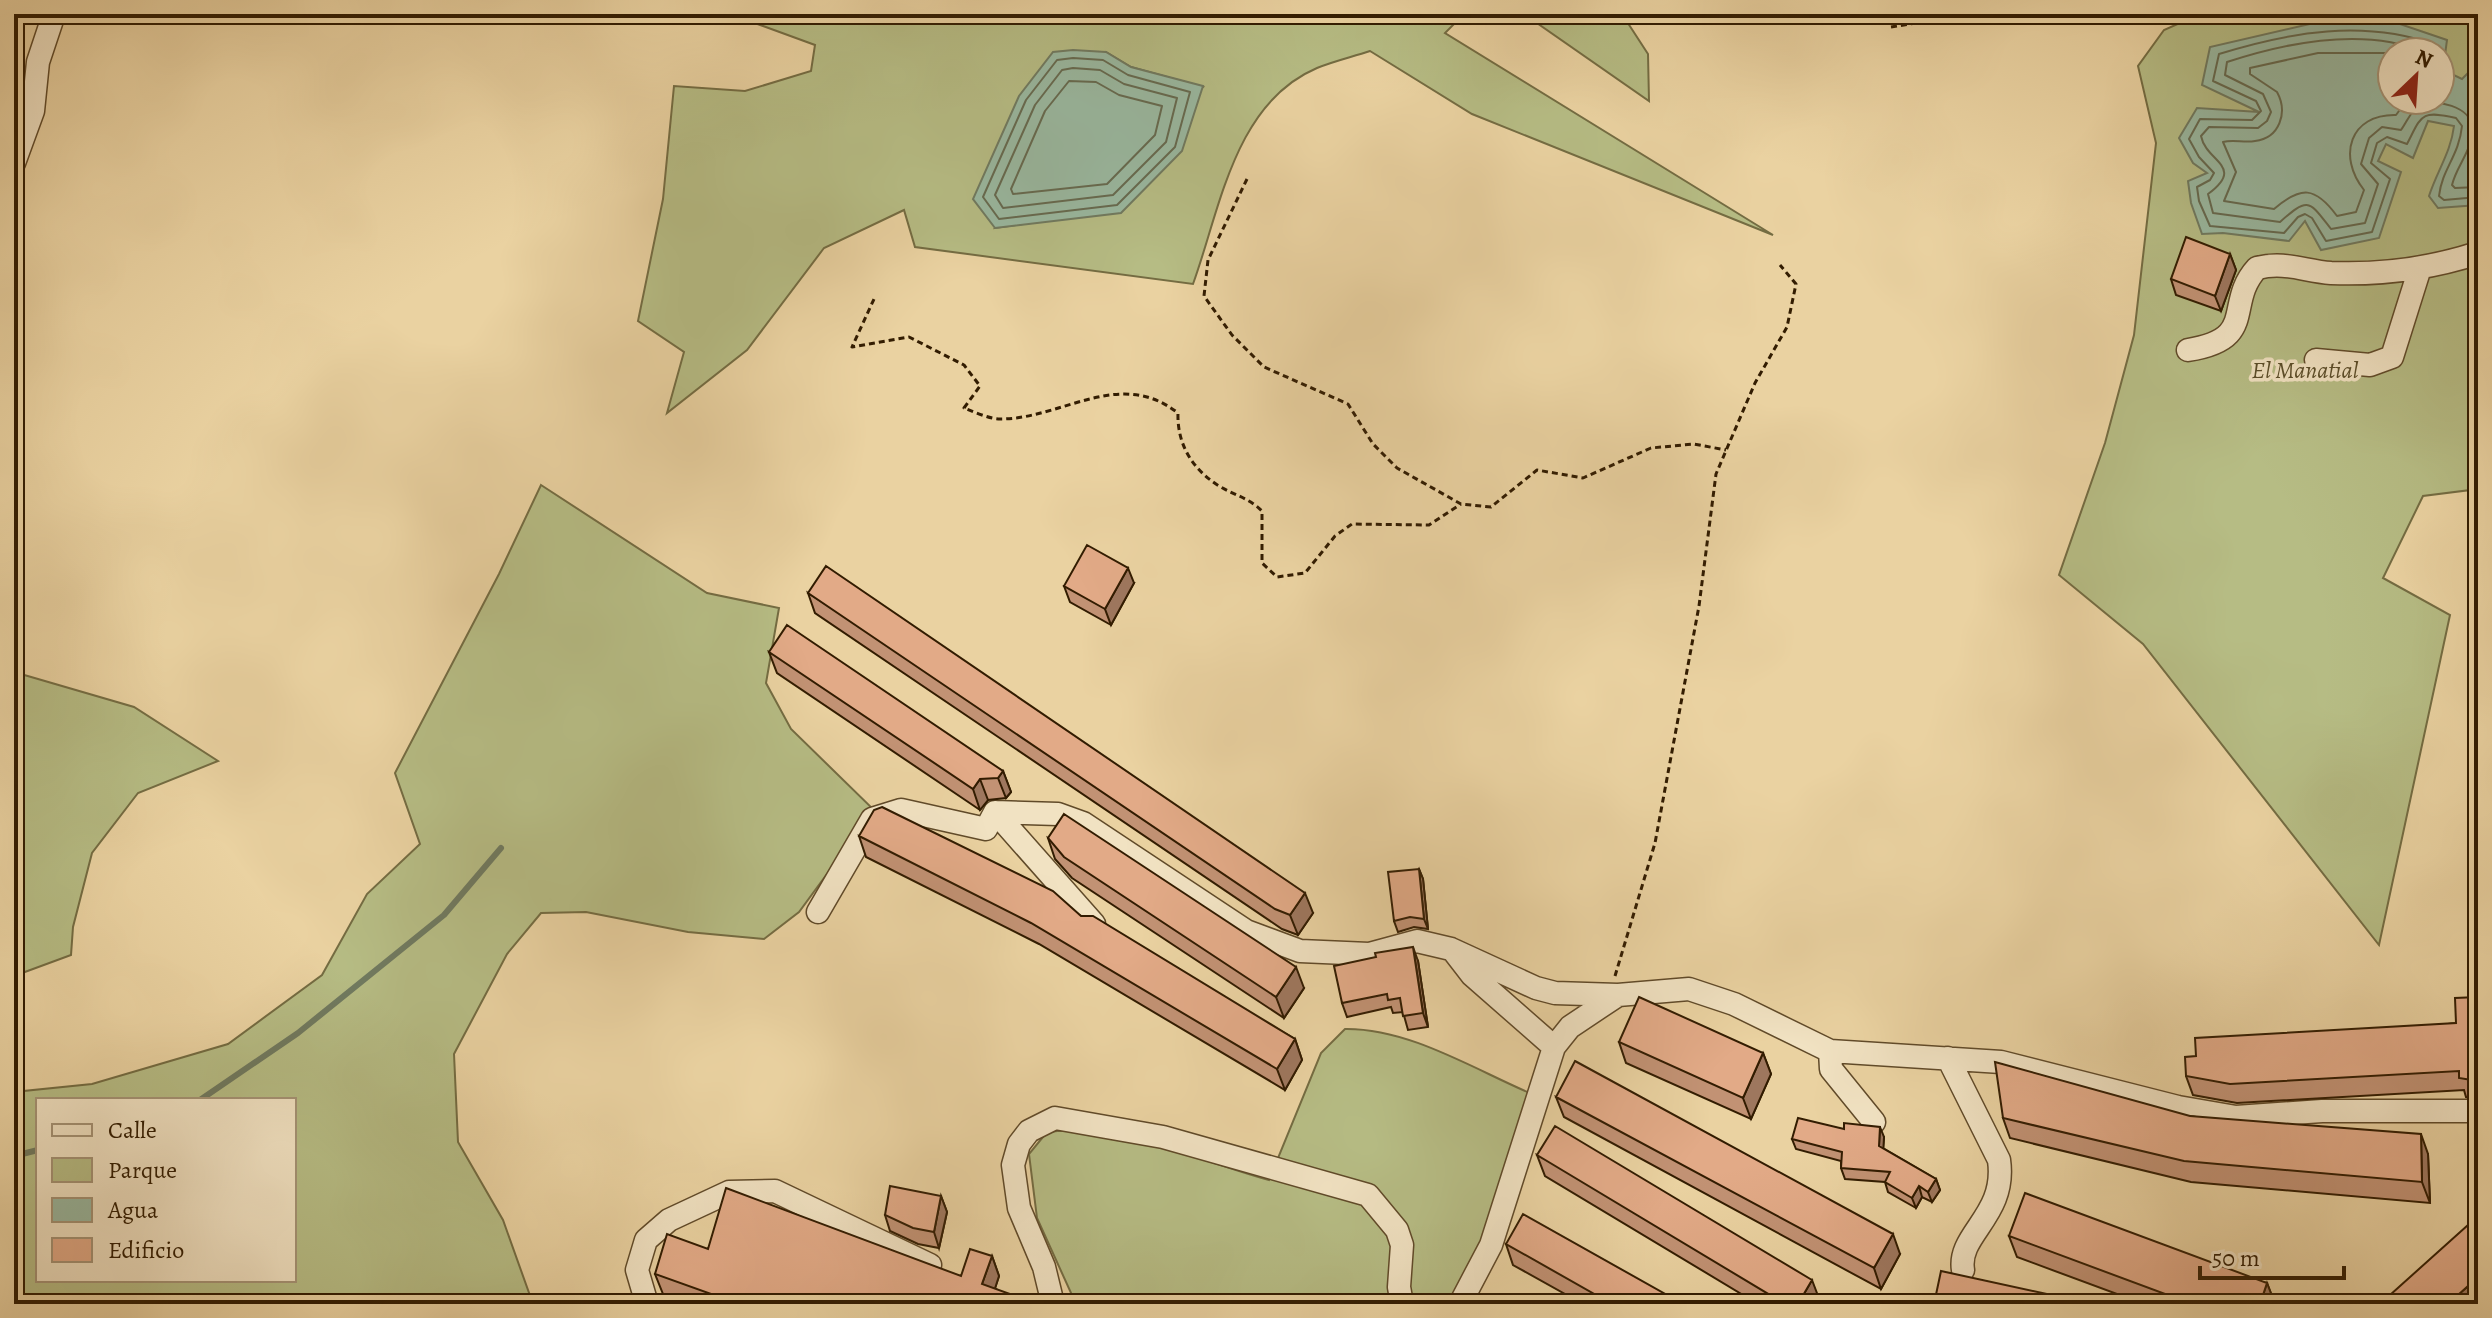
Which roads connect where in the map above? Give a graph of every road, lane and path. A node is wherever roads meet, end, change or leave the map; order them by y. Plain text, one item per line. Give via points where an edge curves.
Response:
1 (54, 14) edge
2 (1973, 14) edge
3 (1891, 27) dead end
4 (14, 163) edge
5 (1247, 179) dead end
6 (2478, 253) edge
7 (1780, 265) dead end
8 (2420, 268) junction
9 (874, 299) dead end
10 (2188, 350) dead end
11 (2316, 360) dead end
12 (1726, 451) junction
13 (1461, 504) junction
14 (995, 812) junction
15 (818, 912) dead end
16 (1094, 924) edge
17 (1451, 949) junction
18 (1618, 995) junction
19 (1554, 1047) junction
20 (1830, 1051) junction
21 (1948, 1058) junction
22 (2478, 1111) edge
23 (1874, 1122) dead end
24 (930, 1265) edge
25 (1963, 1270) dead end
26 (647, 1304) edge
27 (1053, 1304) edge
28 (1402, 1304) edge
29 (1460, 1304) edge

1 - 4 street via 38,62 33,111
2 - 3 path
5 - 13 path via 1208,260 1204,296 1264,367 1348,404 1373,444 1397,468
6 - 8 street
7 - 12 path via 1796,284 1787,327
8 - 10 street via 2382,274 2324,272 2287,264 2257,268 2247,281 2236,326 2211,347
8 - 11 street via 2392,357 2370,365
9 - 13 path via 852,347 909,337 964,365 980,386 964,408 998,420 1117,392 1164,402 1178,413 1178,434 1194,465 1262,511 1262,563 1277,577 1305,573 1352,524 1429,525
12 - 13 path via 1694,444 1651,448 1583,478 1537,470 1491,507
12 - 18 path via 1716,474 1699,606 1655,843 1617,959
14 - 15 street via 986,829 901,810 872,819
14 - 16 street
14 - 17 street via 1058,814 1083,823 1246,931 1300,951 1369,954 1417,941
17 - 18 street via 1536,988
17 - 19 street via 1472,975
18 - 19 street via 1570,1027
18 - 20 street via 1689,989 1734,1004
19 - 29 street via 1491,1245
20 - 21 street
20 - 23 street via 1831,1069
21 - 22 street via 2001,1062 2236,1117
21 - 25 street via 2000,1171 1993,1208 1962,1253
24 - 26 street via 775,1191 729,1192 669,1220 646,1240 637,1270
27 - 28 street via 1019,1208 1013,1165 1029,1131 1055,1118 1163,1137 1368,1195 1397,1230 1402,1245

